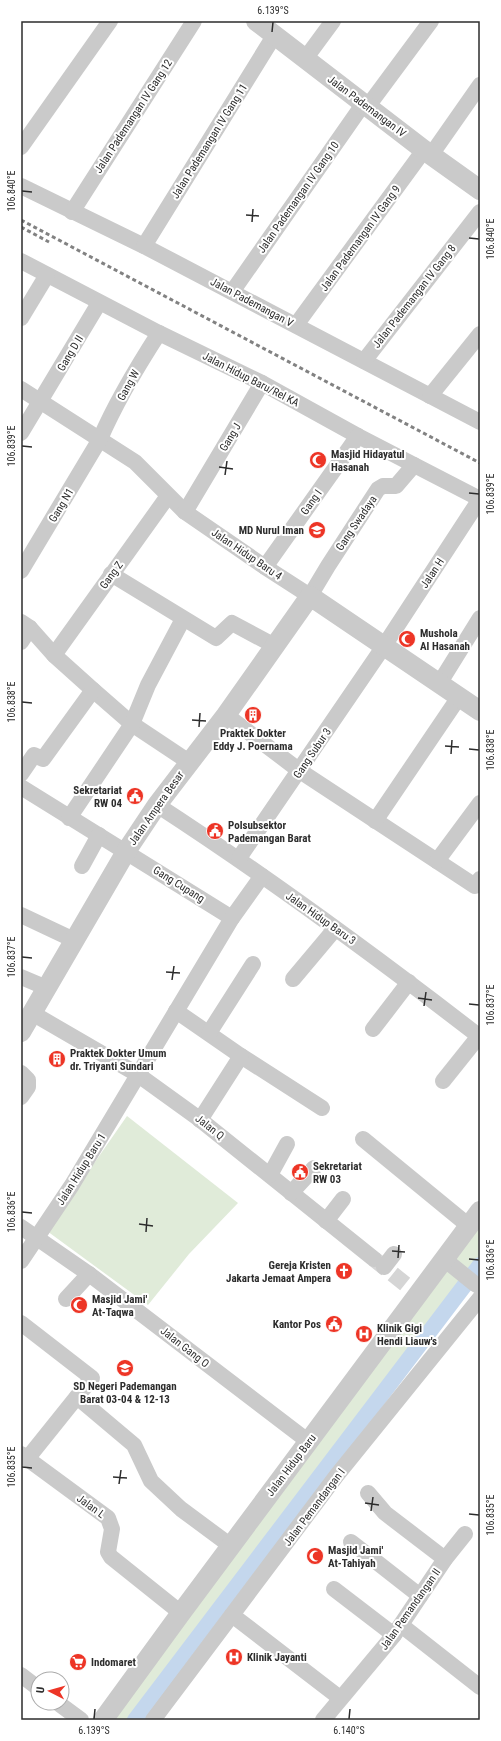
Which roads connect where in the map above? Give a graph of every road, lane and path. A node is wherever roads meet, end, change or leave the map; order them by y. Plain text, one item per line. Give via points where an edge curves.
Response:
1 (110, 21) edge
2 (194, 21) edge
3 (256, 21) edge
4 (333, 21) edge
5 (431, 21) edge
6 (274, 36) junction
7 (305, 59) junction
8 (480, 85) edge
9 (366, 105) junction
10 (21, 147) edge
11 (428, 152) junction
12 (21, 186) edge
13 (480, 190) edge
14 (72, 212) junction
15 (480, 212) edge
16 (144, 246) junction
17 (21, 261) edge
18 (47, 275) junction
19 (232, 292) junction
20 (100, 303) junction
21 (21, 318) edge
22 (296, 325) junction
23 (159, 333) junction
24 (480, 334) edge
25 (364, 361) junction
26 (262, 383) junction
27 (21, 389) edge
28 (430, 396) junction
29 (41, 402) junction
30 (480, 422) edge
31 (21, 433) edge
32 (358, 436) junction
33 (100, 439) junction
34 (414, 465) junction
35 (168, 496) junction
36 (480, 499) edge
37 (185, 512) junction
38 (265, 567) junction
39 (21, 571) edge
40 (111, 574) junction
41 (310, 596) junction
42 (480, 618) edge
43 (183, 619) junction
44 (25, 625) edge
45 (21, 642) edge
46 (275, 646) junction
47 (384, 646) junction
48 (54, 655) junction
49 (439, 684) junction
50 (93, 690) junction
51 (459, 697) junction
52 (480, 711) edge
53 (226, 715) junction
54 (132, 724) junction
55 (189, 762) junction
56 (300, 771) junction
57 (21, 774) edge
58 (21, 786) edge
59 (480, 803) edge
60 (157, 805) junction
61 (69, 818) junction
62 (375, 821) junction
63 (99, 835) junction
64 (127, 850) junction
65 (239, 858) junction
66 (437, 860) junction
67 (82, 866) dead end
68 (262, 876) junction
69 (480, 879) edge
70 (21, 916) edge
71 (232, 918) junction
72 (335, 929) junction
73 (74, 940) junction
74 (253, 964) dead end
75 (21, 977) edge
76 (293, 979) dead end
77 (409, 982) junction
78 (47, 988) junction
79 (176, 1011) junction
80 (32, 1013) junction
81 (373, 1029) dead end
82 (21, 1032) edge
83 (209, 1033) junction
84 (479, 1036) edge
85 (241, 1056) junction
86 (21, 1073) edge
87 (137, 1074) junction
88 (443, 1081) dead end
89 (21, 1097) edge
90 (322, 1108) dead end
91 (200, 1120) junction
92 (363, 1139) dead end
93 (288, 1144) dead end
94 (314, 1168) dead end
95 (270, 1175) junction
96 (291, 1194) junction
97 (343, 1199) dead end
98 (474, 1218) edge
99 (326, 1221) junction
100 (21, 1227) edge
101 (36, 1237) junction
102 (394, 1254) dead end
103 (445, 1260) junction
104 (21, 1261) edge
105 (89, 1274) junction
106 (478, 1290) edge
107 (66, 1299) dead end
108 (21, 1323) edge
109 (77, 1396) junction
110 (309, 1442) junction
111 (24, 1456) edge
112 (368, 1493) dead end
113 (465, 1534) dead end
114 (351, 1542) dead end
115 (231, 1546) junction
116 (445, 1559) junction
117 (334, 1589) dead end
118 (420, 1596) junction
119 (180, 1613) junction
120 (232, 1615) junction
121 (397, 1630) junction
122 (21, 1675) edge
123 (30, 1682) edge
124 (480, 1687) edge
125 (340, 1698) junction
126 (69, 1711) edge
127 (81, 1720) edge
128 (103, 1720) edge
129 (153, 1720) edge
130 (323, 1720) edge

1 - 10 street
2 - 14 street, Jalan Pademangan IV Gang 12
3 - 6 street, Jalan Pademangan IV
4 - 7 street
5 - 9 street, Jalan Pademangan IV Gang 10
6 - 7 street, Jalan Pademangan IV
6 - 16 street, Jalan Pademangan IV Gang 11
7 - 9 street, Jalan Pademangan IV
8 - 11 street, Jalan Pademangan IV Gang 9
9 - 11 street, Jalan Pademangan IV
9 - 19 street, Jalan Pademangan IV Gang 10
11 - 13 street, Jalan Pademangan IV
11 - 22 street, Jalan Pademangan IV Gang 9
12 - 14 street, Jalan Pademangan V
14 - 16 street, Jalan Pademangan V
15 - 25 street, Jalan Pademangan IV Gang 8
16 - 19 street, Jalan Pademangan V
17 - 18 street, Jalan Hidup Baru/Rel KA
18 - 20 street, Jalan Hidup Baru/Rel KA
18 - 21 street
19 - 22 street, Jalan Pademangan V
20 - 23 street, Jalan Hidup Baru/Rel KA
20 - 29 street, Gang D II
22 - 25 street, Jalan Pademangan V
23 - 26 street, Jalan Hidup Baru/Rel KA
23 - 33 street, Gang W via 143,357
24 - 28 street
25 - 28 street, Jalan Pademangan V
26 - 32 street, Jalan Hidup Baru/Rel KA
26 - 37 street, Gang J
27 - 29 street, Jalan Hidup Baru 4
28 - 30 street, Jalan Pademangan V
29 - 31 street, Gang D II
29 - 33 street, Jalan Hidup Baru 4
32 - 34 street, Jalan Hidup Baru/Rel KA
32 - 38 street, Gang I
33 - 35 street, Jalan Hidup Baru 4 via 135,462
33 - 39 street, Gang N1
34 - 36 street, Jalan Hidup Baru/Rel KA
34 - 41 street, Gang Swadaya via 396,486 383,486 378,489
35 - 37 street, Jalan Hidup Baru 4
35 - 40 street, Gang Z
36 - 47 street, Jalan H
37 - 38 street, Jalan Hidup Baru 4
38 - 41 street, Jalan Hidup Baru 4
40 - 43 street
40 - 48 street, Gang Z
41 - 46 street, Jalan Ampera Besar
41 - 47 street, Jalan Hidup Baru 4
42 - 49 street
43 - 46 street via 217,638 232,623
43 - 54 street via 148,685
44 - 45 street
44 - 48 street
46 - 53 street, Jalan Ampera Besar
47 - 49 street, Jalan Hidup Baru 4
47 - 56 street, Gang Subur 3
48 - 50 street
49 - 51 street, Jalan Hidup Baru 4
50 - 54 street
50 - 57 street via 43,759 34,755
51 - 52 street, Jalan Hidup Baru 4
51 - 62 street
53 - 55 street, Jalan Ampera Besar
53 - 56 street
54 - 55 street
54 - 61 street
55 - 60 street, Jalan Ampera Besar
56 - 62 street
56 - 65 street, Gang Subur 3
58 - 61 street, Gang Cupang
59 - 66 street
60 - 64 street, Jalan Ampera Besar
60 - 65 street, Jalan Hidup Baru 3
61 - 63 street, Gang Cupang
62 - 66 street
63 - 64 street, Gang Cupang
63 - 67 street
64 - 71 street, Gang Cupang
64 - 73 street, Jalan Ampera Besar
65 - 68 street, Jalan Hidup Baru 3
66 - 69 street via 475,886
68 - 71 street, Jalan Hidup Baru 1
68 - 72 street, Jalan Hidup Baru 3
70 - 73 street
71 - 79 street, Jalan Hidup Baru 1
72 - 76 street
72 - 77 street, Jalan Hidup Baru 3 via 372,953
73 - 78 street, Jalan Ampera Besar
74 - 83 street
75 - 78 street
77 - 81 street
77 - 84 street, Jalan Hidup Baru 3
78 - 80 street, Jalan Ampera Besar
79 - 83 street
79 - 87 street, Jalan Hidup Baru 1
80 - 82 street, Jalan Ampera Besar
80 - 87 street, Jalan Q
83 - 85 street
84 - 88 street
85 - 90 street
85 - 91 street
86 - 89 street via 28,1080 28,1087
87 - 91 street, Jalan Q
87 - 101 street, Jalan Hidup Baru 1 via 72,1185
91 - 95 street, Jalan Q
92 - 98 street
93 - 95 street
94 - 96 street
95 - 96 street, Jalan Q
96 - 99 street, Jalan Q
97 - 99 street
98 - 103 street, Jalan Hidup Baru
99 - 102 street, Jalan Q via 379,1263
100 - 101 street, Jalan Gang O
101 - 104 street, Jalan Hidup Baru 1
101 - 105 street, Jalan Gang O
103 - 106 street
103 - 110 street, Jalan Hidup Baru via 413,1291
105 - 107 street
105 - 110 street, Jalan Gang O
106 - 120 street, Jalan Pemandangan I
108 - 109 street via 92,1378
109 - 111 street
109 - 115 street via 134,1445 151,1481 181,1509
110 - 115 street, Jalan Hidup Baru
111 - 119 street, Jalan L via 108,1518 112,1529 108,1552
112 - 116 street via 385,1513
113 - 116 street, Jalan Pemandangan II
114 - 118 street
115 - 119 street, Jalan Hidup Baru
116 - 118 street, Jalan Pemandangan II
117 - 121 street
118 - 121 street, Jalan Pemandangan II
119 - 128 street, Jalan Hidup Baru
120 - 125 street
120 - 129 street, Jalan Pemandangan I
121 - 124 street
121 - 125 street, Jalan Pemandangan II
122 - 123 street
125 - 130 street, Jalan Pemandangan II
126 - 127 street

